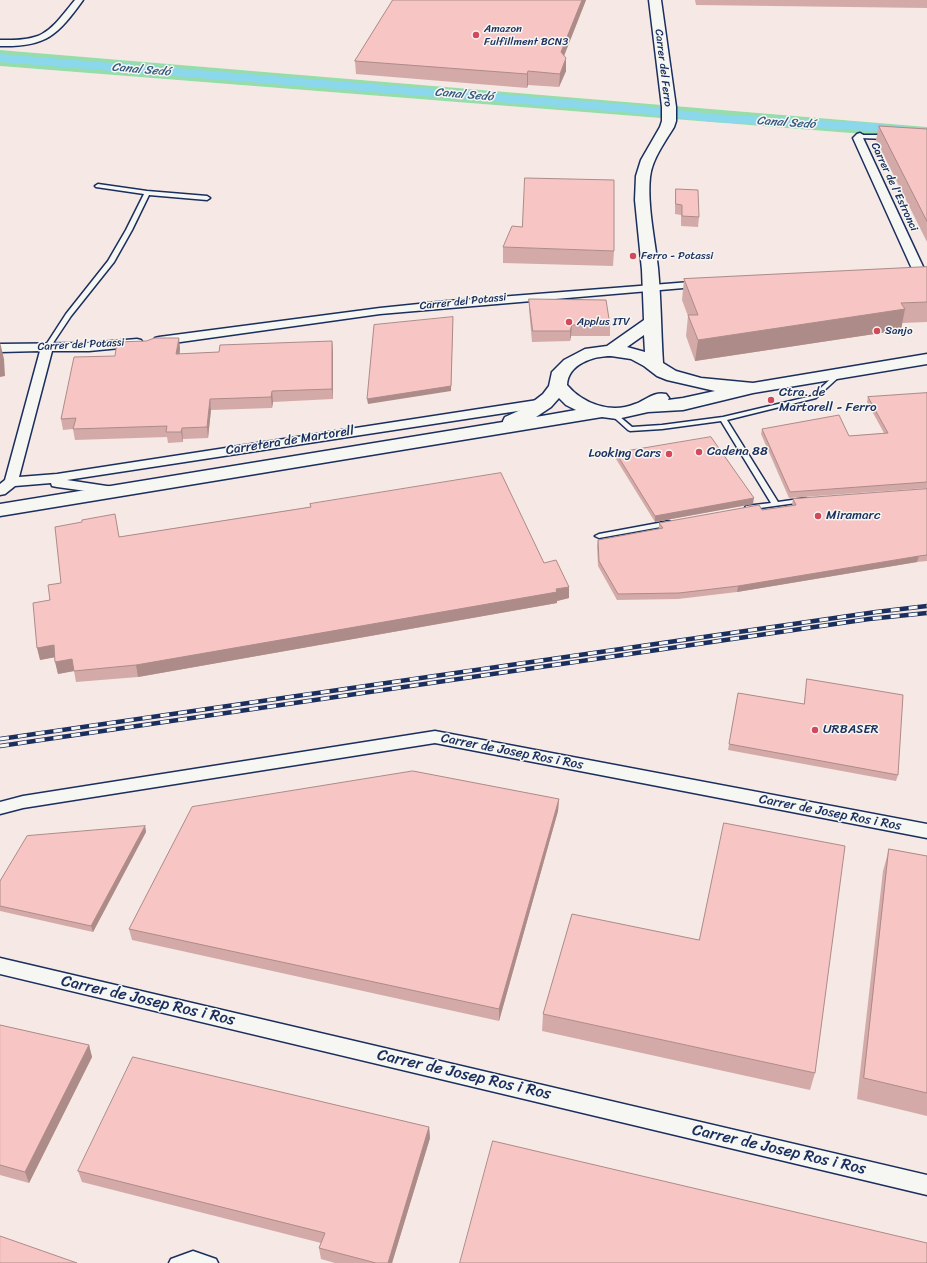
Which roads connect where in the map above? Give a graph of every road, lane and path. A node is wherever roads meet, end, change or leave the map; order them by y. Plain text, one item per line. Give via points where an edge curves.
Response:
1 (79, 0) edge
2 (655, 0) edge
3 (0, 43) edge
4 (860, 136) joint
5 (890, 137) edge
6 (98, 186) dead end
7 (147, 193) junction
8 (207, 198) dead end
9 (923, 271) edge
10 (904, 272) edge
11 (716, 283) edge
12 (649, 287) junction
13 (653, 321) junction
14 (0, 348) edge
15 (47, 348) junction
16 (611, 351) junction
17 (927, 359) edge
18 (658, 368) junction
19 (839, 374) junction
20 (558, 385) junction
21 (752, 388) junction
22 (544, 403) junction
23 (648, 407) junction
24 (606, 412) junction
25 (723, 419) junction
26 (494, 429) junction
27 (37, 480) junction
28 (3, 488) edge
29 (115, 491) junction
30 (807, 500) edge
31 (775, 503) junction
32 (0, 510) edge
33 (739, 510) edge
34 (678, 521) edge
35 (599, 536) dead end
36 (0, 808) edge
37 (927, 831) edge
38 (0, 966) edge
39 (927, 1185) edge
40 (175, 1263) edge
41 (212, 1263) edge

1 - 3 street via 48,36 21,44
2 - 12 main road, Carrer del Ferro via 669,114 667,127 648,160 643,176
4 - 5 lane
4 - 9 street, Carrer de l'Estronci via 858,138
6 - 7 lane
7 - 8 lane
7 - 15 lane via 111,262 68,315
9 - 10 street
11 - 12 street, Carrer del Potassi
12 - 13 main road, Carrer del Ferro
12 - 15 street, Carrer del Potassi via 380,311 177,339
13 - 16 main road
13 - 18 main road, Carrer del Ferro
14 - 15 street, Carrer del Potassi
15 - 28 street
16 - 18 main road, Carretera de Martorell via 636,356
16 - 20 main road, Carretera de Martorell via 591,353 568,364 560,374
17 - 19 main road, Carretera de Martorell
18 - 21 main road, Carretera de Martorell via 709,385
18 - 23 main road, Carretera de Martorell via 666,384 665,390 662,397
19 - 21 main road, Carretera de Martorell
19 - 25 lane via 814,397
20 - 22 main road, Carretera de Martorell
20 - 24 main road, Carretera de Martorell via 573,401 587,408
21 - 23 main road, Carretera de Martorell via 683,404
22 - 26 main road, Carretera de Martorell via 518,419
22 - 27 street, Carretera de Martorell
23 - 24 main road, Carretera de Martorell via 625,413
24 - 25 lane via 630,429
24 - 26 main road, Carretera de Martorell
25 - 31 lane
26 - 29 main road, Carretera de Martorell
27 - 28 street, Carretera de Martorell
27 - 29 street, Carretera de Martorell
29 - 32 main road, Carretera de Martorell
30 - 31 lane
31 - 33 lane
34 - 35 lane
36 - 37 street, Carrer de Josep Ros i Ros via 23,802 435,737
38 - 39 street, Carrer de Josep Ros i Ros
40 - 41 lane via 193,1257

